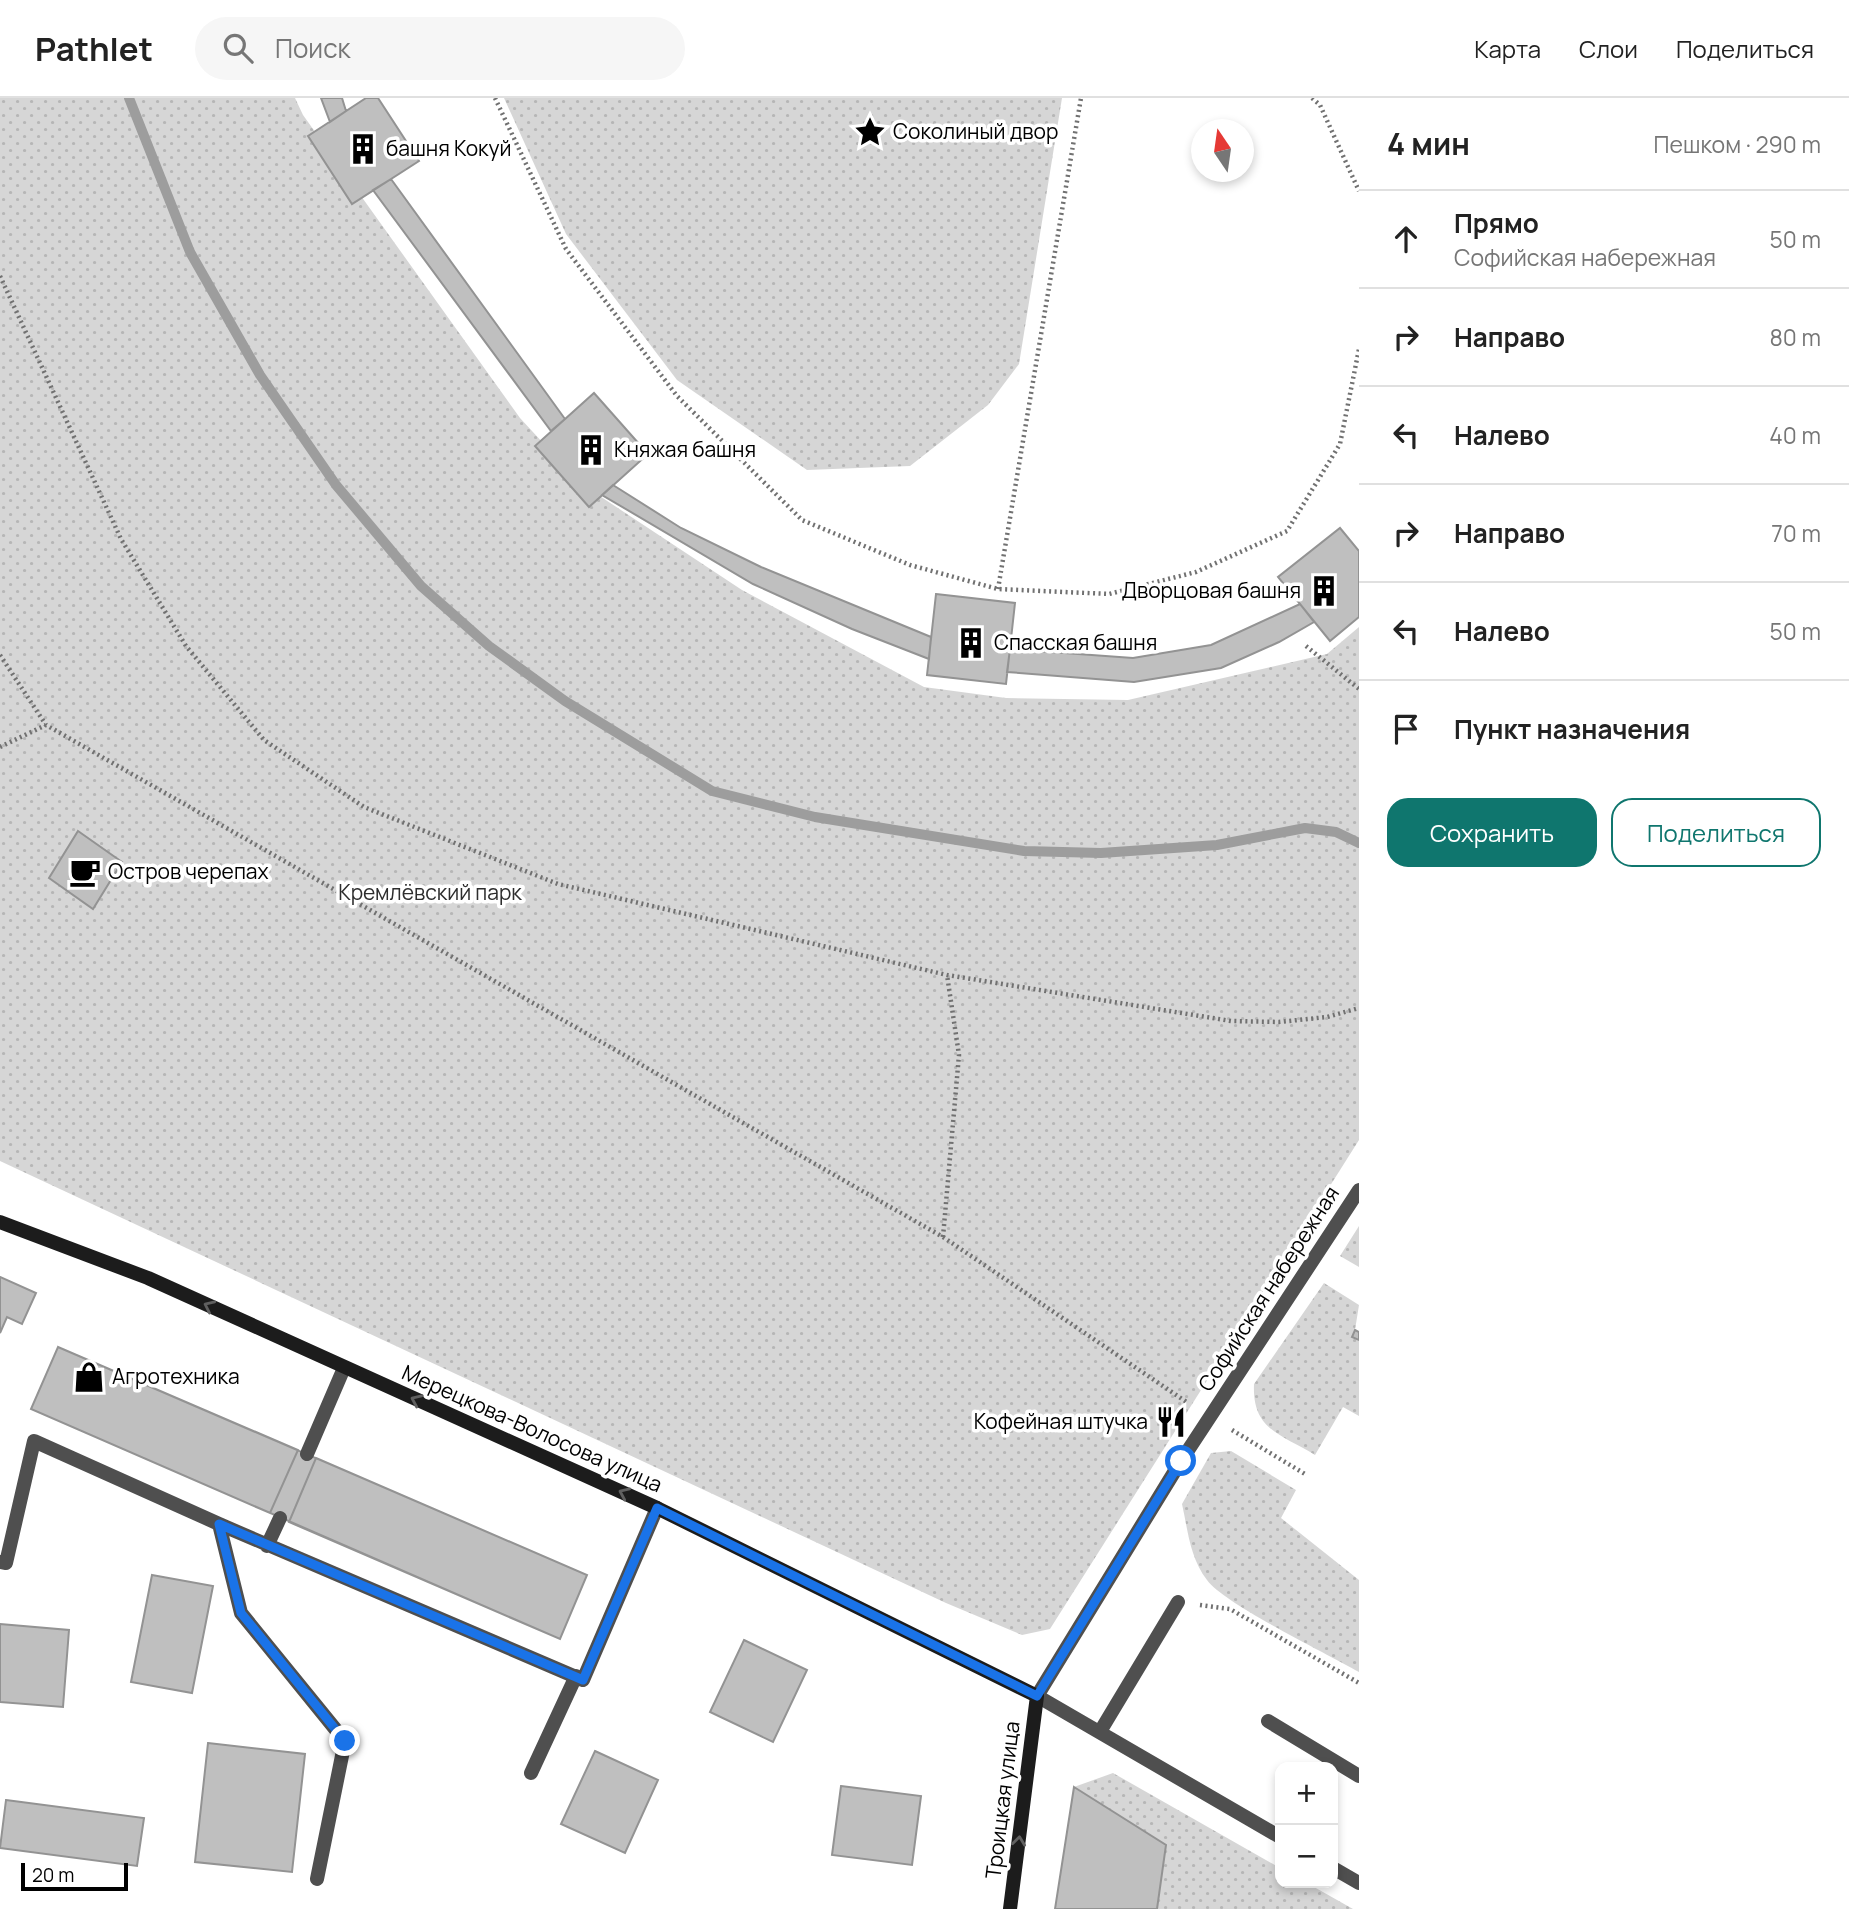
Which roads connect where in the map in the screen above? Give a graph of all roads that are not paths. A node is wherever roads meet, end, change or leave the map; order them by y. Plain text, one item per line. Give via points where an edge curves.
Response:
1 (1359, 1190) edge
2 (0, 1222) edge
3 (344, 1368) junction
4 (307, 1454) dead end
5 (657, 1508) junction
6 (280, 1518) dead end
7 (219, 1524) junction
8 (267, 1546) junction
9 (0, 1562) edge
10 (1178, 1602) road end
11 (576, 1676) junction
12 (1037, 1696) junction
13 (1268, 1721) dead end
14 (1101, 1730) junction
15 (531, 1773) dead end
16 (1359, 1776) edge
17 (1275, 1834) edge
18 (1338, 1871) edge
19 (317, 1880) dead end
20 (1359, 1883) edge
21 (1010, 1909) edge

1 - 12 street, Софийская набережная via 1210,1417
3 -> 2 main road, Мерецкова-Волосова улица via 148,1279
3 - 4 street
5 -> 3 main road, Мерецкова-Волосова улица
5 - 11 street via 583,1680
5 - 12 main road, Мерецкова-Волосова улица
6 - 8 street
7 - 8 street
7 - 9 street via 34,1441 6,1563
7 - 19 street via 241,1613 345,1741
8 - 11 street
10 - 14 street
11 - 15 street
12 - 14 street
21 -> 12 main road, Троицкая улица
13 - 16 street
14 - 17 street
18 - 20 street

